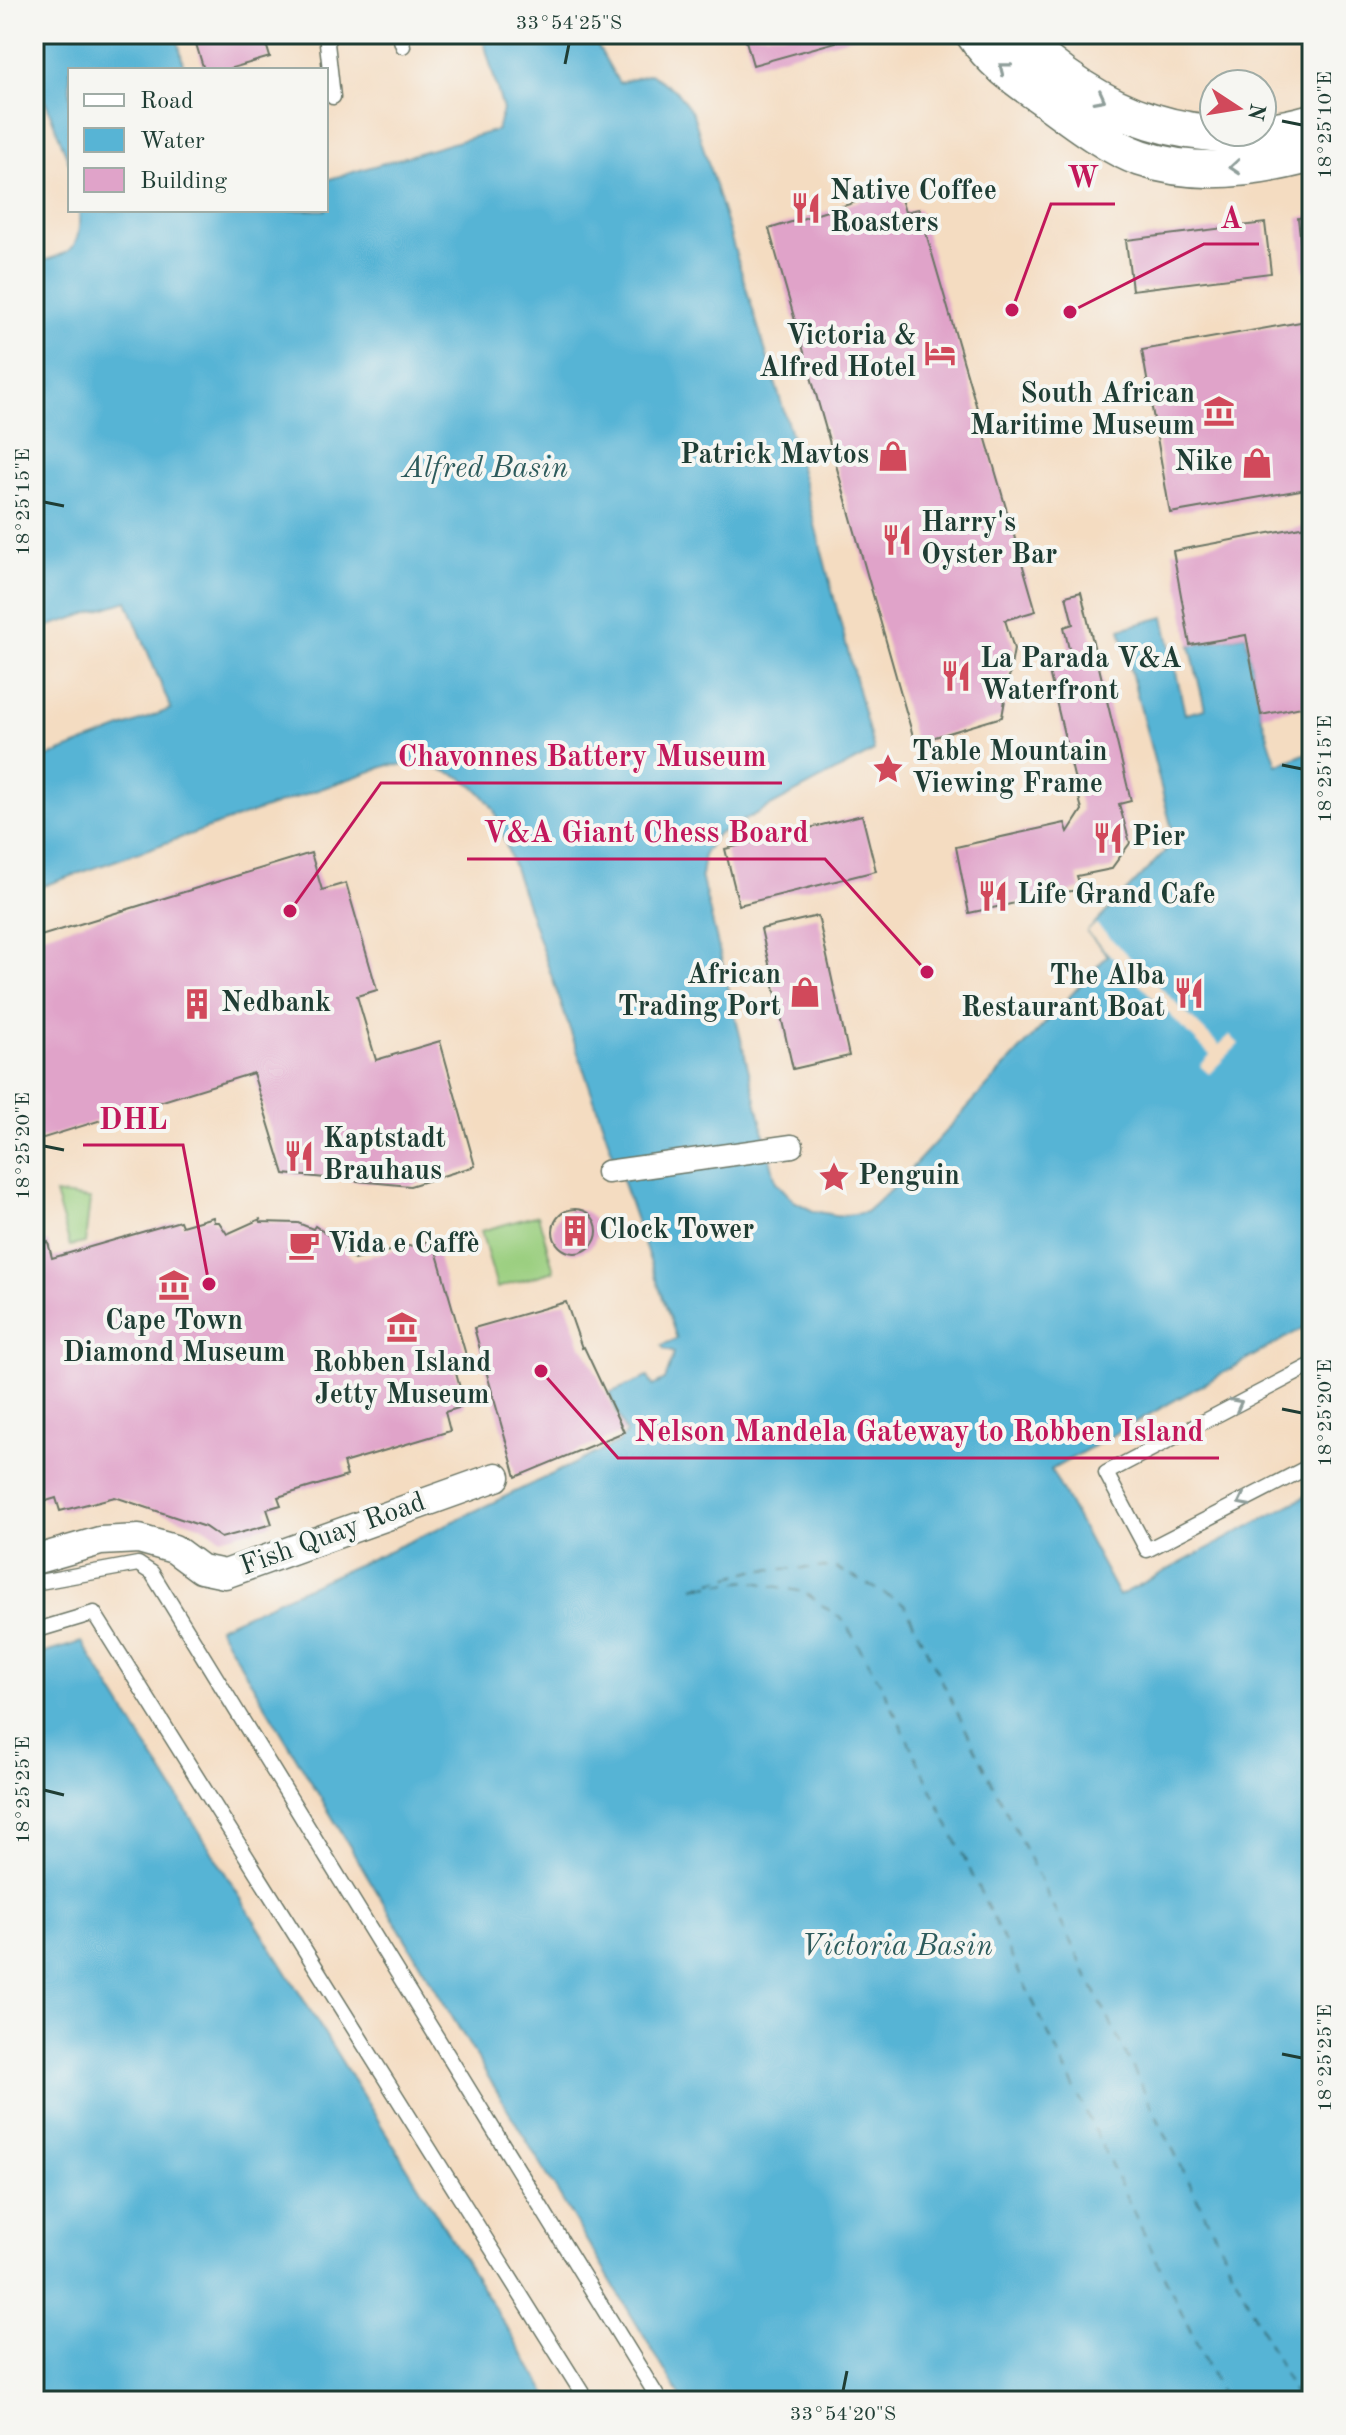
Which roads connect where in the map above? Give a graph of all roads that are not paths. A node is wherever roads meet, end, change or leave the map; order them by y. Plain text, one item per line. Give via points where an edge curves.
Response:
1 (326, 34) edge
2 (974, 34) edge
3 (1015, 34) edge
4 (333, 97) dead end
5 (1312, 122) edge
6 (1312, 154) edge
7 (792, 1146) dead end
8 (607, 1172) dead end
9 (1312, 1365) edge
10 (1312, 1465) edge
11 (496, 1477) dead end
12 (34, 1560) edge
13 (34, 1583) edge
14 (34, 1631) edge
15 (587, 2401) edge
16 (660, 2401) edge

1 - 4 lane
6 -> 2 street via 1258,166 1196,170 1140,158 1081,126 995,62
3 -> 5 street via 1076,84 1152,123 1205,134 1249,134
7 - 8 street
10 -> 9 lane via 1147,1550 1106,1473
11 - 12 street, Fish Quay Road via 225,1574 201,1569 174,1549 139,1539 100,1541
13 - 16 lane via 138,1564 152,1573
14 - 15 lane via 94,1613

